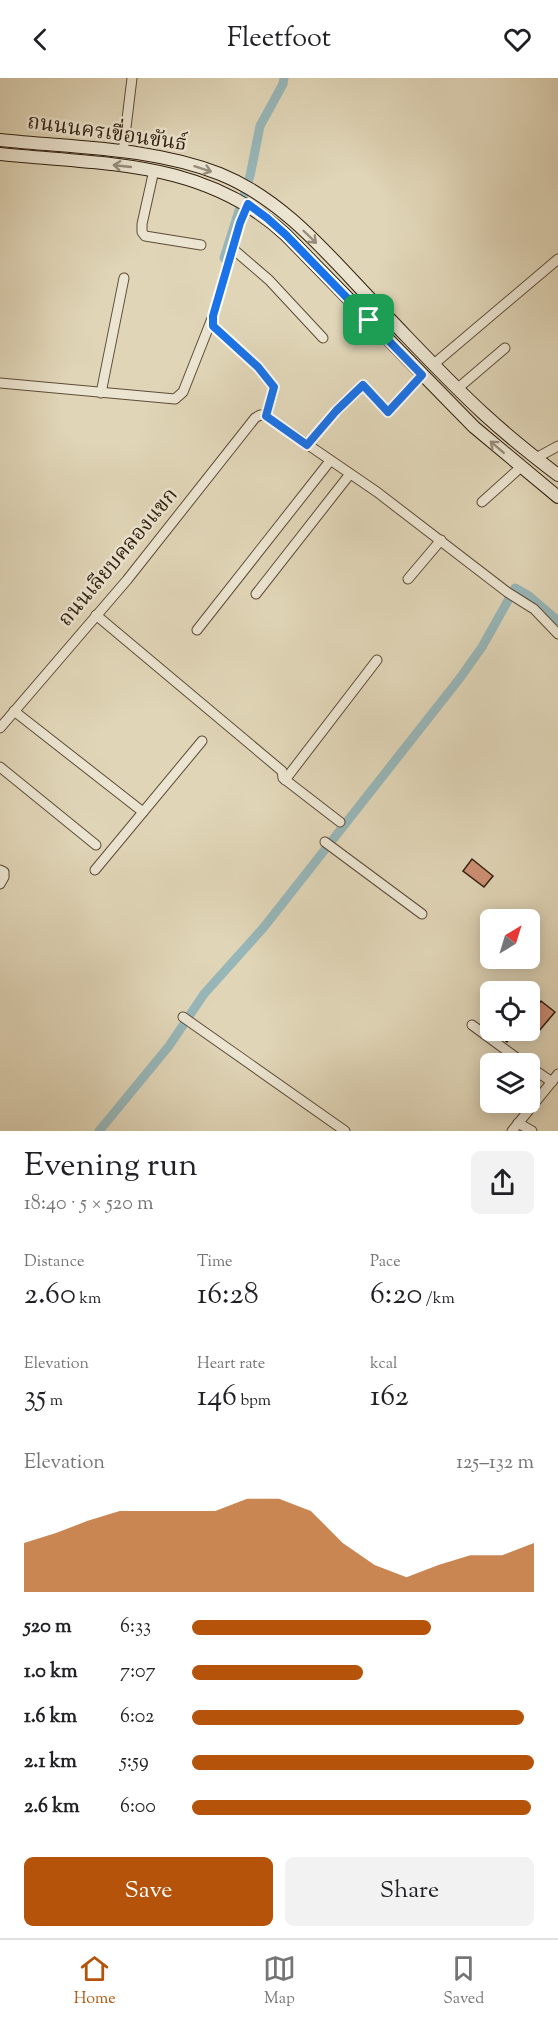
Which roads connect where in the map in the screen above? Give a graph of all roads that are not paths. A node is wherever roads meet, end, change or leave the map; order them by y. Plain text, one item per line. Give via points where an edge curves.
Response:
1 (132, 78) edge
2 (0, 140) edge
3 (22, 142) junction
4 (123, 152) junction
5 (0, 154) edge
6 (21, 156) junction
7 (154, 170) junction
8 (243, 202) junction
9 (201, 245) dead end
10 (233, 249) junction
11 (558, 259) edge
12 (124, 278) dead end
13 (380, 309) junction
14 (213, 316) junction
15 (369, 320) junction
16 (323, 338) dead end
17 (505, 348) dead end
18 (434, 364) junction
19 (422, 375) junction
20 (0, 383) edge
21 (457, 388) junction
22 (101, 393) junction
23 (266, 416) junction
24 (307, 445) junction
25 (558, 446) edge
26 (536, 458) junction
27 (330, 461) junction
28 (522, 468) junction
29 (350, 474) junction
30 (558, 475) edge
31 (558, 497) edge
32 (482, 502) dead end
33 (441, 540) junction
34 (408, 579) dead end
35 (256, 594) dead end
36 (96, 615) junction
37 (197, 630) dead end
38 (558, 634) edge
39 (377, 660) dead end
40 (14, 711) junction
41 (0, 728) edge
42 (202, 741) dead end
43 (0, 767) edge
44 (285, 780) junction
45 (143, 812) junction
46 (340, 822) dead end
47 (328, 844) dead end
48 (96, 845) dead end
49 (0, 870) edge
50 (95, 870) dead end
51 (0, 884) edge
52 (422, 914) dead end
53 (186, 1019) dead end
54 (472, 1025) dead end
55 (510, 1053) edge
56 (540, 1071) edge
57 (555, 1078) edge
58 (515, 1127) edge
59 (345, 1131) edge
60 (532, 1131) edge

1 - 4 street
2 - 3 main road, ถนนนครเขื่อนขันธ์
3 - 4 main road, ถนนนครเขื่อนขันธ์
3 - 6 main road
4 -> 13 main road, ถนนนครเขื่อนขันธ์ via 165,158 219,174 266,199
5 - 6 main road, ถนนนครเขื่อนขันธ์
7 -> 6 main road, ถนนนครเขื่อนขันธ์
7 - 8 main road, ถนนนครเขื่อนขันธ์ via 214,187
7 - 9 street via 142,232 145,236
8 - 10 street
8 - 15 main road, ถนนนครเขื่อนขันธ์ via 286,235
10 - 14 street
10 - 16 street via 269,280
11 - 18 street
12 - 22 street
13 - 15 main road
13 - 18 main road, ถนนนครเขื่อนขันธ์
14 - 22 street via 183,392 176,399
14 - 23 street via 215,329 258,367 274,387
15 - 19 main road, ถนนนครเขื่อนขันธ์
17 - 21 street
18 - 21 main road, ถนนนครเขื่อนขันธ์
19 - 24 street via 388,412 363,385
28 -> 19 main road, ถนนนครเขื่อนขันธ์
20 - 22 street
21 - 26 main road, ถนนนครเขื่อนขันธ์
23 - 24 street
23 - 36 street, ถนนเลียบคลองแขก via 255,418
24 - 27 street
25 - 26 street
26 - 30 main road, ถนนนครเขื่อนขันธ์
27 - 29 street
27 - 37 street
28 - 31 main road, ถนนนครเขื่อนขันธ์
28 - 32 street
29 - 33 street
29 - 35 street
33 - 34 street
33 - 38 street via 534,609
36 - 40 street, ถนนเลียบคลองแขก
36 - 44 street via 282,771
39 - 44 street
40 - 41 street, ถนนเลียบคลองแขก
40 - 45 street
42 - 45 street
43 - 48 street
44 - 46 street
45 - 50 street
47 - 52 street
49 - 51 street via 4,877
53 - 59 street
54 - 55 street
56 - 57 street
57 - 58 street
58 - 60 street

